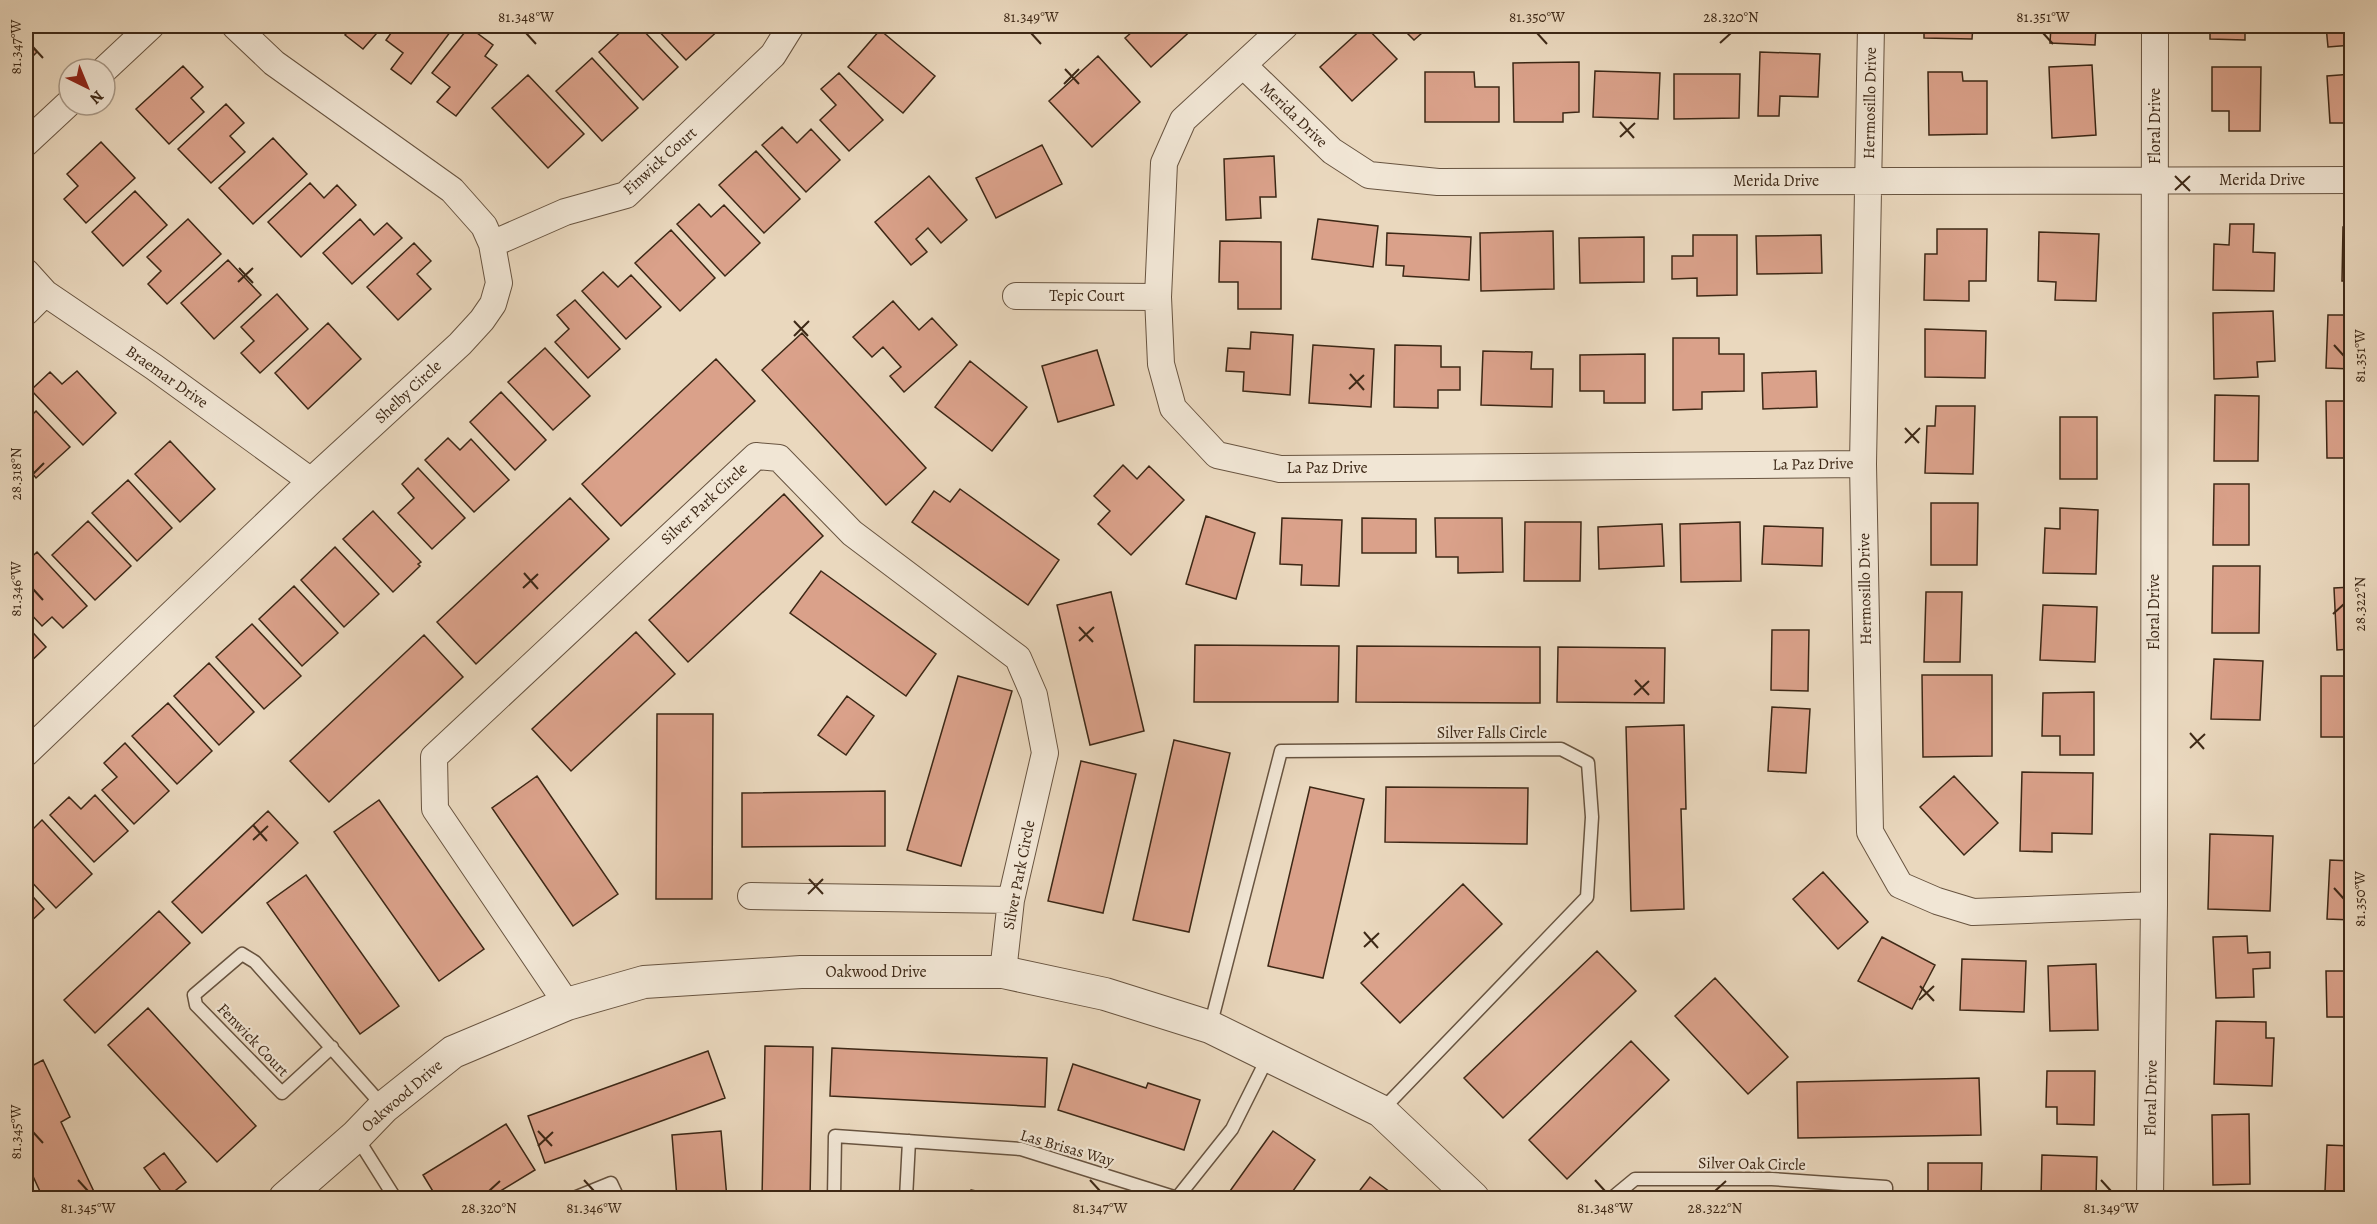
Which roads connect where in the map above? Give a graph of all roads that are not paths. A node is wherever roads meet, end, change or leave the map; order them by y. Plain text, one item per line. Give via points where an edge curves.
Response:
1 (151, 26) edge
2 (235, 26) edge
3 (791, 26) edge
4 (1285, 26) edge
5 (1871, 26) edge
6 (2155, 26) edge
7 (117, 58) edge
8 (1243, 64) junction
9 (57, 114) edge
10 (26, 143) edge
11 (1869, 180) junction
12 (2352, 180) edge
13 (2154, 181) junction
14 (492, 244) junction
15 (26, 272) edge
16 (45, 293) junction
17 (1016, 296) dead end
18 (1158, 297) junction
19 (26, 312) edge
20 (1863, 464) junction
21 (311, 481) junction
22 (26, 753) edge
23 (751, 896) dead end
24 (1011, 900) junction
25 (2154, 905) junction
26 (1003, 972) junction
27 (567, 1004) junction
28 (1210, 1027) junction
29 (332, 1047) junction
30 (1269, 1054) junction
31 (384, 1107) junction
32 (1381, 1111) junction
33 (356, 1136) junction
34 (909, 1142) junction
35 (1464, 1196) edge
36 (285, 1198) edge
37 (395, 1198) edge
38 (574, 1198) edge
39 (618, 1198) edge
40 (834, 1198) edge
41 (906, 1198) edge
42 (1177, 1198) edge
43 (1612, 1198) edge
44 (1886, 1198) edge
45 (2150, 1198) edge

1 - 7 street
2 - 14 street, Shelby Circle via 274,63 452,190 484,226
3 - 14 street, Finwick Court via 773,56 626,195 565,212
4 - 8 street, La Paz Drive
5 - 11 street, Hermosillo Drive
6 - 13 street, Floral Drive
8 - 11 street, Merida Drive via 1332,151 1369,175 1438,182
8 - 18 street, La Paz Drive via 1183,120 1164,163
9 - 10 street
11 - 13 street, Merida Drive
11 - 20 street, Hermosillo Drive
12 - 13 street, Merida Drive
13 - 25 street, Floral Drive
14 - 21 street, Shelby Circle via 500,283 482,320
15 - 16 street, Braemar Drive
16 - 19 street
16 - 21 street, Braemar Drive
17 - 18 street, Tepic Court
18 - 20 street, La Paz Drive via 1161,364 1173,408 1217,455 1280,469
20 - 25 street, Hermosillo Drive via 1870,832 1900,885 1973,912
21 - 22 street, Shelby Circle
23 - 24 street
24 - 26 street, Silver Park Circle
24 - 27 street, Silver Park Circle via 1045,753 1034,695 1018,658 852,533 779,458 756,456 434,757 435,809
25 - 45 street, Floral Drive
26 - 27 street, Oakwood Drive via 801,972 644,982
26 - 28 street, Oakwood Drive via 1105,994
27 - 31 street, Oakwood Drive via 453,1052
28 - 30 street, Oakwood Drive
28 - 32 lane, Silver Falls Circle via 1281,751 1561,749 1588,763 1592,817 1587,897
29 - 29 lane, Fenwick Court via 255,962 242,954 194,995 196,1005 282,1093
29 - 31 lane, Fenwick Court
30 - 32 street, Oakwood Drive
30 - 42 lane, Las Brisas Way via 1232,1129
31 - 33 street, Oakwood Drive
32 - 35 street, Oakwood Drive
33 - 36 street, Oakwood Drive
33 - 37 lane
34 - 40 lane, Las Brisas Way via 835,1136
34 - 41 lane
34 - 42 lane, Las Brisas Way via 1021,1149
38 - 39 lane via 611,1183
43 - 44 lane, Silver Oak Circle via 1635,1179 1772,1179 1886,1187

